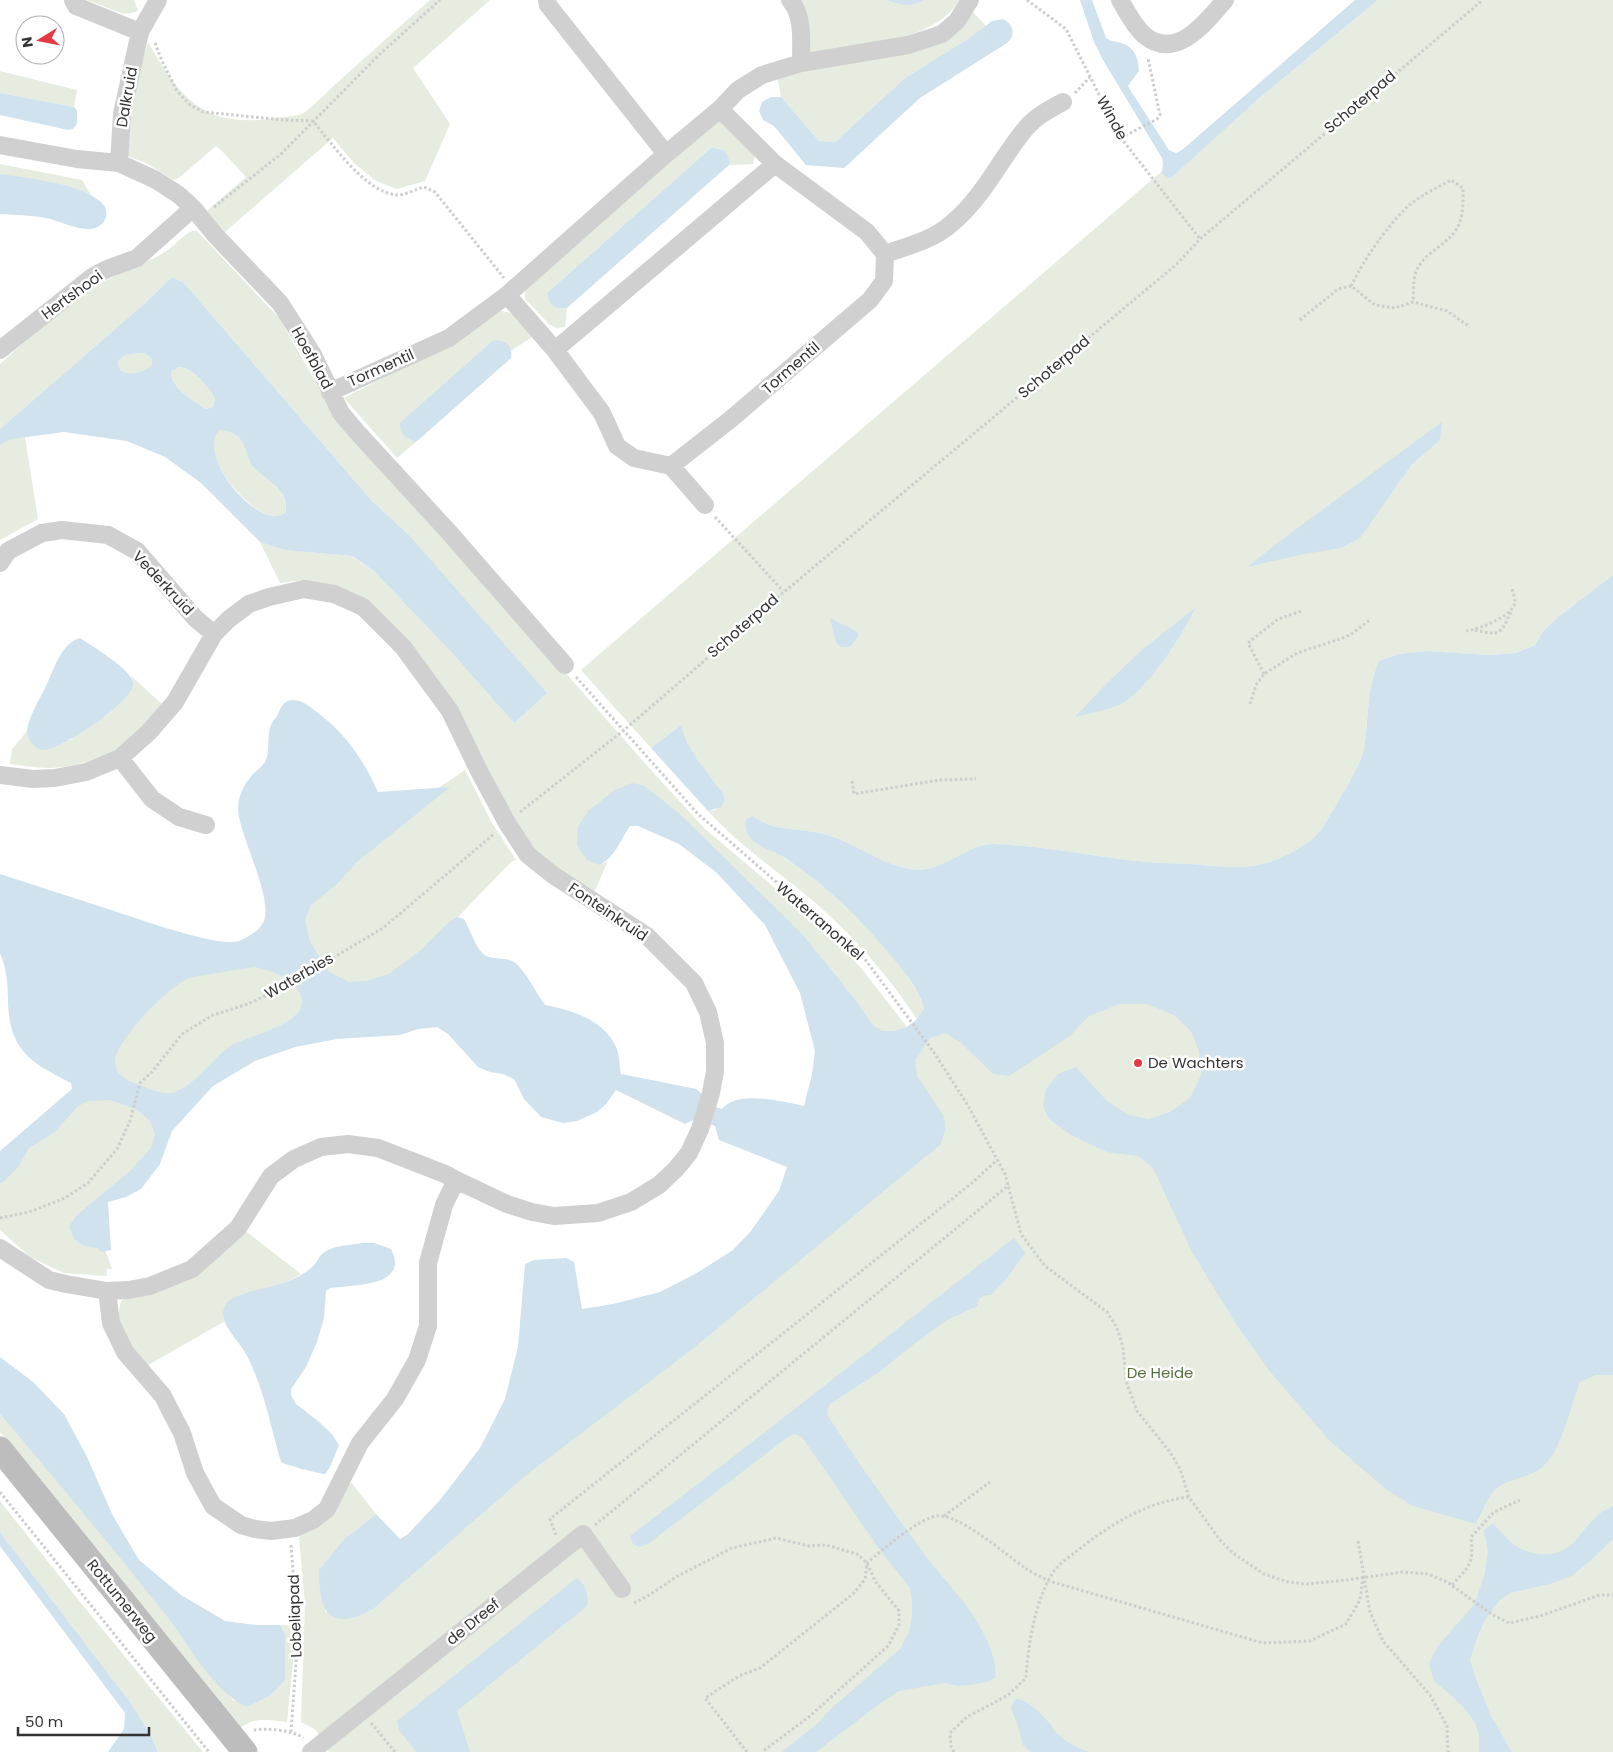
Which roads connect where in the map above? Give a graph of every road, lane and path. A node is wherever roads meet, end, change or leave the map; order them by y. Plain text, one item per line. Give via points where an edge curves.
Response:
1 (73, 0) edge
2 (158, 0) edge
3 (440, 0) edge
4 (547, 0) edge
5 (790, 0) edge
6 (970, 0) edge
7 (1027, 0) edge
8 (1120, 0) edge
9 (1225, 0) edge
10 (1483, 0) edge
11 (144, 26) junction
12 (1152, 40) junction
13 (801, 62) junction
14 (1063, 102) dead end
15 (720, 109) junction
16 (313, 122) junction
17 (1121, 138) junction
18 (0, 145) edge
19 (666, 154) junction
20 (119, 163) junction
21 (775, 164) junction
22 (198, 214) junction
23 (1200, 238) junction
24 (885, 254) junction
25 (1351, 286) junction
26 (510, 293) junction
27 (1413, 302) junction
28 (1300, 320) dead end
29 (1470, 327) dead end
30 (0, 350) edge
31 (555, 350) junction
32 (330, 392) junction
33 (670, 466) junction
34 (705, 505) joint
35 (0, 563) edge
36 (1512, 589) dead end
37 (784, 592) junction
38 (1302, 611) dead end
39 (1511, 611) junction
40 (1371, 619) dead end
41 (1474, 630) junction
42 (1466, 631) dead end
43 (214, 634) junction
44 (565, 665) joint
45 (1264, 674) junction
46 (1250, 704) dead end
47 (623, 731) junction
48 (120, 758) junction
49 (0, 775) edge
50 (976, 779) dead end
51 (852, 781) dead end
52 (506, 823) junction
53 (206, 825) dead end
54 (997, 1160) junction
55 (456, 1180) junction
56 (1009, 1185) junction
57 (0, 1218) edge
58 (0, 1248) edge
59 (108, 1291) junction
60 (0, 1450) edge
61 (990, 1482) dead end
62 (0, 1492) edge
63 (1190, 1497) junction
64 (1520, 1500) dead end
65 (944, 1516) junction
66 (289, 1530) junction
67 (583, 1534) junction
68 (1358, 1541) dead end
69 (560, 1552) junction
70 (867, 1563) junction
71 (1363, 1578) junction
72 (1049, 1580) junction
73 (1452, 1585) junction
74 (1613, 1595) edge
75 (628, 1596) joint
76 (362, 1712) junction
77 (290, 1732) junction
78 (247, 1742) edge
79 (309, 1747) edge
80 (209, 1752) edge
81 (394, 1752) edge
82 (747, 1752) edge
83 (762, 1752) edge
84 (954, 1752) edge
85 (1448, 1752) edge

1 - 11 street via 76,6
2 - 11 street, Dalkruid
3 - 16 path via 380,54
4 - 19 street
5 - 13 street via 802,30
6 - 13 street, Tormentil via 957,21 942,34 908,46
7 - 17 path, Winde via 1066,29
8 - 12 street via 1134,24
9 - 12 street via 1189,38 1164,43
10 - 23 path, Schoterpad
11 - 16 path via 177,91 196,109
11 - 20 street, Dalkruid via 122,114
12 - 17 path via 1148,59 1160,115
13 - 15 street, Tormentil via 762,75 738,90
14 - 24 street via 1042,113 1026,127 984,190 951,224 933,236
15 - 19 street, Tormentil
15 - 21 street
16 - 22 path via 281,154 206,214
16 - 26 path via 350,166 374,187 398,195 424,187 435,192
17 - 23 path, Winde
18 - 20 street, Hoefblad
19 - 26 street, Tormentil
20 - 22 street, Hoefblad via 156,180
21 - 24 street via 867,232
21 - 31 street
22 - 30 street, Hertshooi via 138,258 92,277
22 - 32 street, Hoefblad via 280,303 312,353
23 - 37 path, Schoterpad via 1169,271
24 - 33 street, Tormentil via 884,281 870,300 731,419
25 - 27 path via 1375,305 1395,308
25 - 27 path via 1362,265 1408,206 1451,180 1463,188 1463,209 1457,229 1425,257 1415,274
25 - 28 path via 1338,289
26 - 31 street
26 - 32 street, Tormentil via 449,338
27 - 29 path via 1447,311
31 - 33 street via 602,413 617,446 634,458
32 - 44 street, Hoefblad via 356,432 448,530
33 - 34 street
34 - 37 path
35 - 43 street, Vederkruid via 8,551 42,534 62,530 108,535 137,551 195,618
36 - 39 path via 1515,602
37 - 47 path, Schoterpad
38 - 45 path via 1278,619 1248,643
39 - 41 path
39 - 41 path via 1502,630 1495,634
40 - 45 path via 1353,633 1297,653
41 - 42 path
43 - 48 street, Fonteinkruid via 175,702
43 - 52 street, Fonteinkruid via 249,604 304,589 334,594 362,607 403,647 450,711
44 - 47 path
45 - 46 path via 1256,685
47 - 52 path, Waterbies
47 - 54 path, Waterranonkel via 698,814 864,958 935,1054
48 - 49 street, Fonteinkruid via 86,772 55,778
48 - 53 street via 152,799 179,817
50 - 51 path via 939,780 854,794
52 - 55 street, Fonteinkruid via 534,860 647,936 694,983 708,1012 715,1043 715,1072 700,1129 689,1153 659,1185 631,1202 598,1213 554,1216 507,1204
52 - 57 path, Waterbies via 384,928 286,986 214,1016 182,1034 140,1082 130,1121 117,1149 88,1183 65,1198 29,1212
54 - 56 path, Waterranonkel
54 - 69 path via 550,1519
55 - 59 street, Fonteinkruid via 378,1148 348,1144 321,1147 294,1159 271,1176 238,1228 192,1269 150,1286
55 - 66 street via 444,1205 428,1263 428,1326 417,1360 395,1399 360,1443 327,1509 313,1520
56 - 63 path, Waterranonkel via 1021,1234 1032,1251 1045,1266 1107,1312 1118,1328 1126,1381 1137,1411 1170,1452
56 - 67 path
58 - 59 street, Fonteinkruid via 48,1280
59 - 66 street via 111,1323 125,1352 163,1396 182,1433 195,1473 213,1506 241,1525 255,1530
60 - 78 main road, Rottumerweg
61 - 65 path
62 - 80 path, Rottumerweg
63 - 71 path, Waterranonkel via 1220,1540 1264,1574 1307,1584
63 - 72 path via 1169,1500 1128,1515 1063,1561
64 - 73 path via 1494,1512 1479,1528 1471,1538 1469,1567
65 - 70 path via 926,1520
65 - 72 path
66 - 77 path, Lobeliapad via 298,1636
67 - 69 street, de Dreef
67 - 75 street
68 - 71 path
69 - 76 street, de Dreef
70 - 75 path via 857,1554 826,1545 809,1546 776,1538 732,1548 651,1594
70 - 82 path via 865,1579 854,1593 760,1668 738,1676 705,1698
70 - 83 path via 899,1611 899,1625 892,1640 810,1716
71 - 72 path via 1360,1600 1346,1624 1310,1641 1263,1643
71 - 73 path, Waterranonkel via 1403,1572 1428,1574
71 - 85 path via 1370,1612 1383,1641 1430,1694 1447,1726
72 - 84 path via 1040,1600 1027,1655 1026,1678 1008,1695 967,1717 950,1733
73 - 74 path, Waterranonkel via 1509,1623 1600,1595
76 - 79 street, de Dreef
76 - 81 path
77 - 78 path via 258,1729
77 - 79 path via 301,1736

